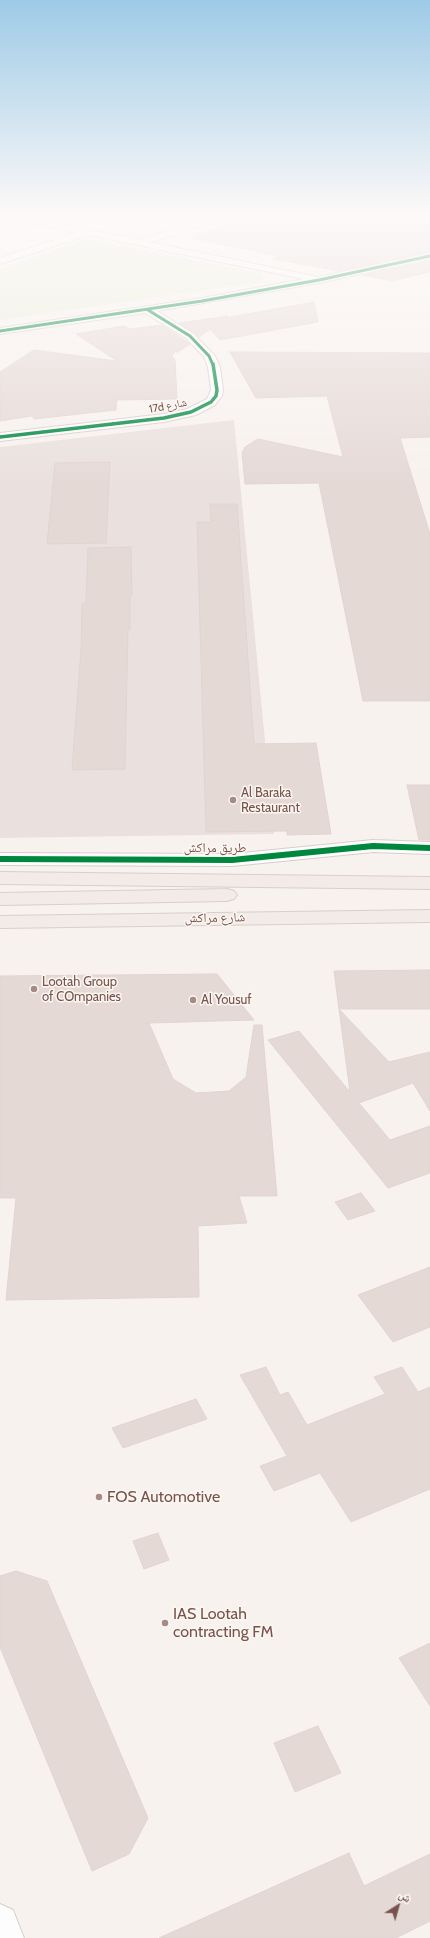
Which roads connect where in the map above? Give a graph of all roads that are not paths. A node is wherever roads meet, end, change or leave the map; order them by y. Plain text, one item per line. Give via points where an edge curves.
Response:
1 (174, 305) edge
2 (148, 310) junction
3 (0, 331) edge
4 (0, 437) edge
5 (430, 848) edge
6 (0, 859) edge
7 (0, 878) edge
8 (286, 881) junction
9 (430, 883) edge
10 (0, 899) edge
11 (430, 916) edge
12 (0, 922) edge
13 (0, 1923) edge
14 (5, 1938) edge

1 - 2 street
2 - 3 street
2 - 4 street, 17d شارع via 190,336 209,356 214,366 217,390 211,402 202,408 172,417
5 - 6 street, طريق مراكش via 366,847 232,860
7 - 8 main road
8 - 9 main road
8 - 10 main road via 261,889 226,895
11 - 12 main road, شارع مراكش
13 - 14 street

